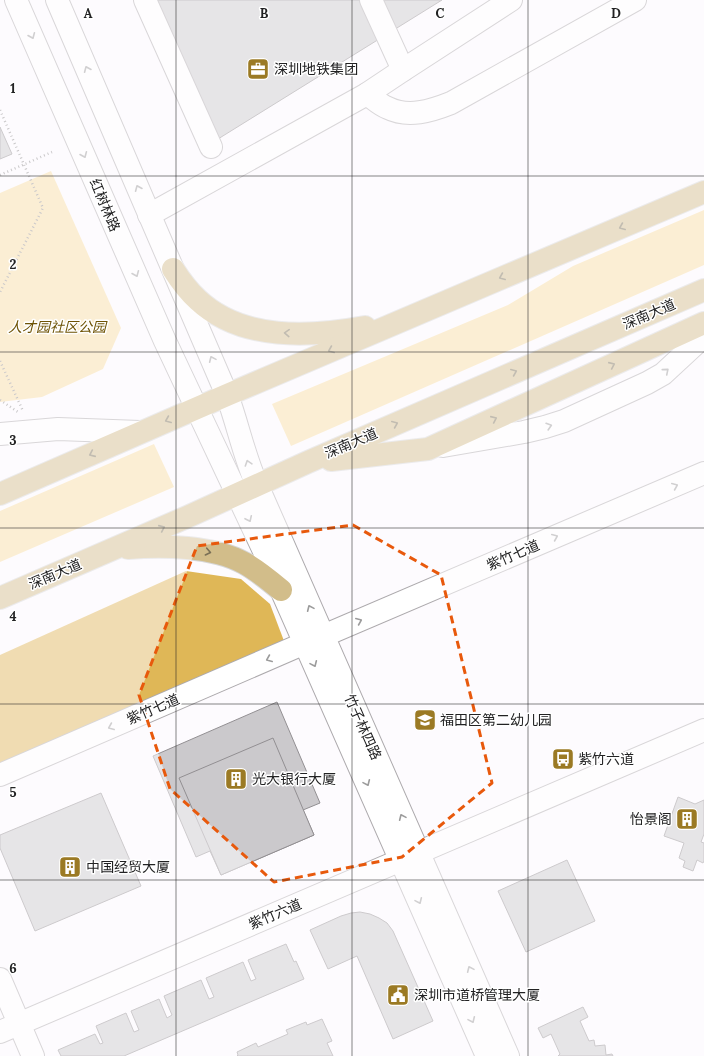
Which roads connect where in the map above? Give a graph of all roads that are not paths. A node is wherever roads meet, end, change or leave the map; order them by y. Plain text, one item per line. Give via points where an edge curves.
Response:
1 (16, 0) edge
2 (57, 0) edge
3 (145, 0) edge
4 (371, 0) edge
5 (511, 0) edge
6 (627, 2) edge
7 (403, 70) junction
8 (367, 94) junction
9 (211, 147) dead end
10 (704, 184) edge
11 (704, 192) edge
12 (658, 212) junction
13 (149, 215) junction
14 (173, 269) junction
15 (704, 290) edge
16 (435, 306) junction
17 (704, 324) edge
18 (704, 336) edge
19 (228, 395) junction
20 (196, 408) junction
21 (33, 431) junction
22 (140, 432) junction
23 (0, 434) edge
24 (0, 445) edge
25 (428, 449) junction
26 (308, 462) junction
27 (704, 473) edge
28 (247, 490) junction
29 (0, 494) edge
30 (113, 549) junction
31 (281, 590) junction
32 (0, 598) edge
33 (314, 640) junction
34 (704, 730) edge
35 (0, 775) edge
36 (409, 856) junction
37 (0, 979) edge
38 (10, 1028) edge
39 (33, 1056) edge
40 (487, 1056) edge
41 (508, 1056) edge

1 -> 20 street, 红树林路
13 -> 2 street
3 - 9 street
4 - 7 street
5 - 7 street
6 - 8 street via 451,103 434,110 403,113 388,108
7 - 8 street
8 - 13 street
10 - 12 main road
11 - 12 main road
12 -> 16 main road
13 - 14 street
16 -> 14 main road via 344,331 304,334 270,332 242,326 219,315 194,296
19 -> 14 street
26 -> 15 main road, 深南大道
16 -> 19 main road
25 -> 17 main road
25 -> 18 street via 524,432 564,421 647,384 663,374
19 - 20 main road
28 -> 19 street, 竹子林四路 via 248,463
20 -> 22 main road
20 - 28 street, 竹子林四路
21 - 22 street via 58,429
21 - 23 street
21 - 24 street
22 -> 29 main road
25 - 26 main road
26 - 28 main road, 深南大道
33 -> 27 street, 紫竹七道
30 -> 28 main road, 深南大道
28 -> 31 street, 竹子林四路
33 -> 28 street, 竹子林四路
30 -> 31 main road via 178,547 225,555 259,572
30 - 32 main road, 深南大道
31 - 33 street, 竹子林四路
33 -> 35 street, 紫竹七道
33 - 36 street, 竹子林四路
34 - 36 street, 紫竹六道
36 - 38 street, 紫竹六道
36 -> 40 street, 竹子林四路
41 -> 36 street, 竹子林四路
37 - 38 street
38 - 39 street

